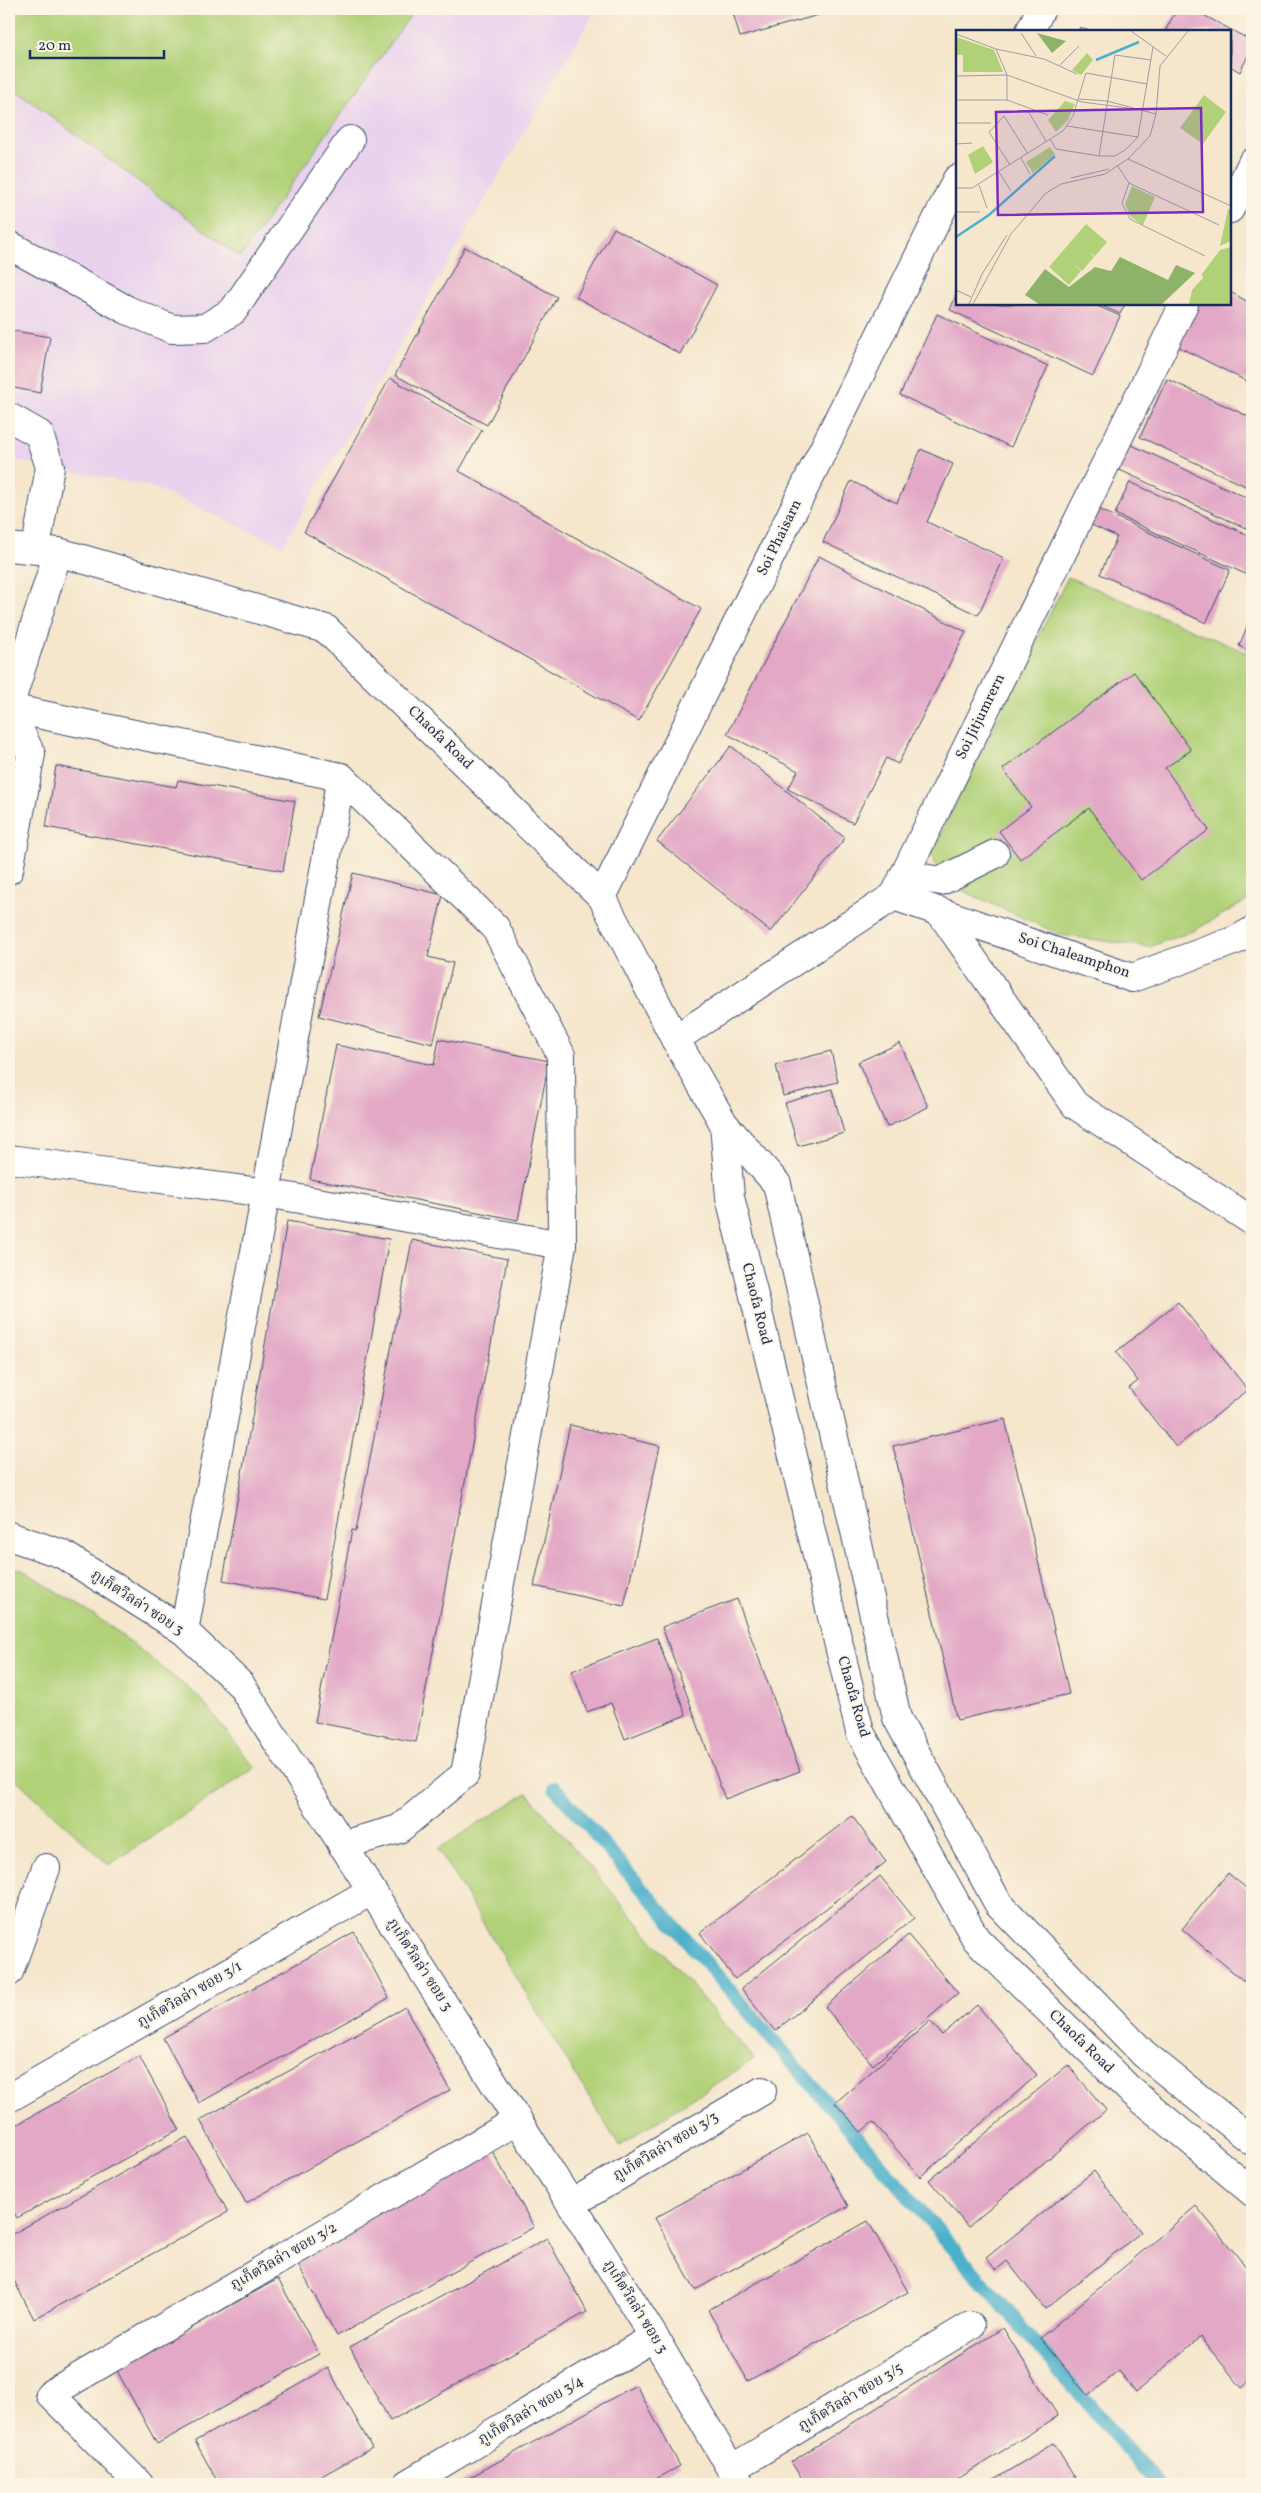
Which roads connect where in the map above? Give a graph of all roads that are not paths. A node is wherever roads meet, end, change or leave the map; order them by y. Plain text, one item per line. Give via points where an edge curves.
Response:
1 (1041, 9) edge
2 (1030, 30) edge
3 (350, 140) dead end
4 (1252, 163) edge
5 (956, 180) edge
6 (1231, 207) edge
7 (9, 245) edge
8 (1184, 305) edge
9 (9, 416) edge
10 (9, 547) edge
11 (47, 550) junction
12 (9, 708) edge
13 (341, 777) junction
14 (995, 854) dead end
15 (9, 870) edge
16 (899, 885) junction
17 (602, 897) junction
18 (940, 912) junction
19 (1252, 931) edge
20 (675, 1039) junction
21 (724, 1124) junction
22 (9, 1159) edge
23 (266, 1193) junction
24 (1252, 1221) edge
25 (562, 1245) junction
26 (9, 1536) edge
27 (184, 1631) junction
28 (342, 1845) junction
29 (46, 1868) dead end
30 (371, 1891) junction
31 (9, 1972) edge
32 (762, 2091) dead end
33 (9, 2098) edge
34 (518, 2120) junction
35 (1252, 2141) edge
36 (1252, 2192) edge
37 (571, 2204) junction
38 (970, 2326) dead end
39 (654, 2337) junction
40 (736, 2477) edge
41 (139, 2484) edge
42 (407, 2484) edge

1 - 2 street
3 - 7 street via 233,310 205,328 172,330 127,310
4 - 6 street
5 - 17 street, Soi Phaisarn
8 - 16 street, Soi Jitjumrern
9 - 11 street via 39,434 50,467
10 - 11 street, Chaofa Road
11 - 12 street
11 - 17 street, Chaofa Road via 326,630
12 - 13 street
12 - 15 street via 31,754
13 - 23 street
13 - 25 street via 495,928 561,1055
14 - 16 street via 941,880
16 - 18 street, Soi Chaleamphon
16 - 20 street
17 - 20 street, Chaofa Road
18 - 19 street, Soi Chaleamphon via 1132,978 1236,940
18 - 24 street via 1075,1105
20 - 21 street, Chaofa Road
21 - 35 street, Chaofa Road via 777,1184 897,1718 998,1903 1144,2054
21 - 36 street, Chaofa Road via 730,1197 860,1732 976,1939 1129,2088
22 - 23 street
23 - 25 street
23 - 27 street
25 - 28 street via 465,1774 399,1830
26 - 27 street, ภูเก็ตวิลล่า ซอย 3 via 62,1554
27 - 28 street, ภูเก็ตวิลล่า ซอย 3 via 241,1686
28 - 30 street, ภูเก็ตวิลล่า ซอย 3
29 - 31 street
30 - 33 street, ภูเก็ตวิลล่า ซอย 3/1
30 - 34 street, ภูเก็ตวิลล่า ซอย 3
32 - 37 street, ภูเก็ตวิลล่า ซอย 3/3
34 - 37 street, ภูเก็ตวิลล่า ซอย 3
34 - 41 street, ภูเก็ตวิลล่า ซอย 3/2 via 50,2394
37 - 39 street, ภูเก็ตวิลล่า ซอย 3
38 - 40 street, ภูเก็ตวิลล่า ซอย 3/5
39 - 40 street, ภูเก็ตวิลล่า ซอย 3
39 - 42 street, ภูเก็ตวิลล่า ซอย 3/4

